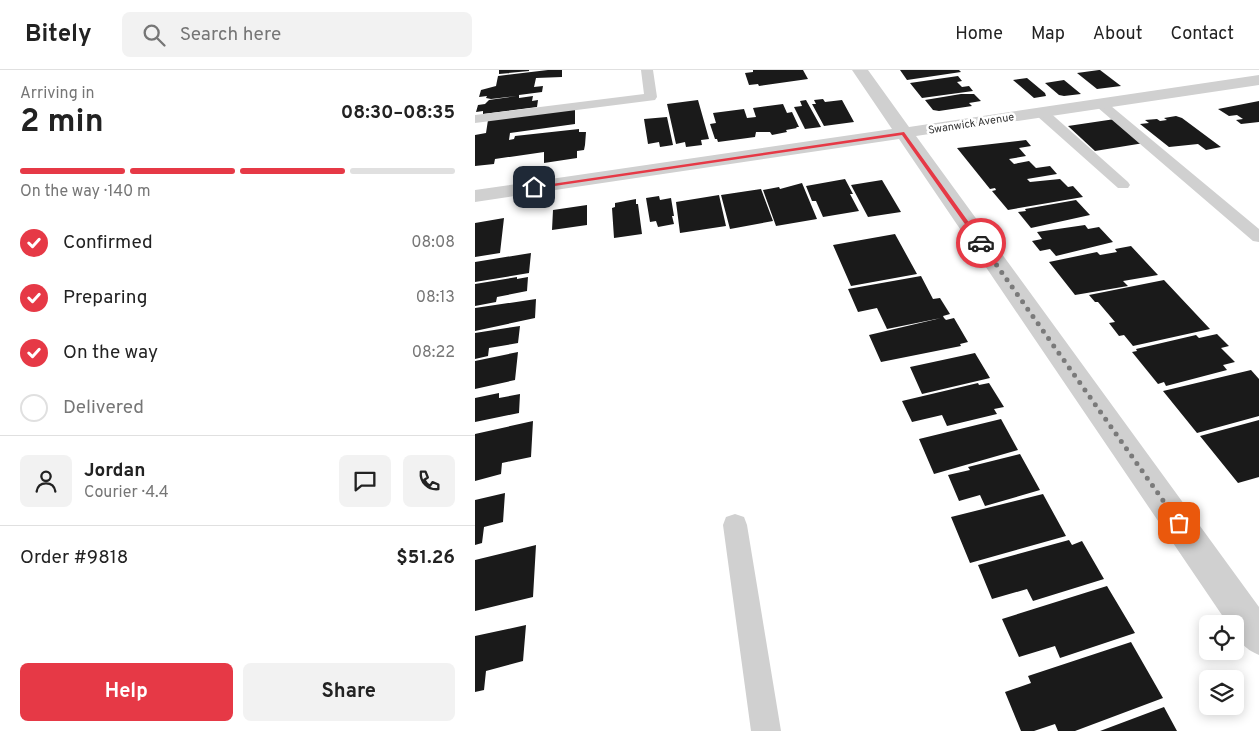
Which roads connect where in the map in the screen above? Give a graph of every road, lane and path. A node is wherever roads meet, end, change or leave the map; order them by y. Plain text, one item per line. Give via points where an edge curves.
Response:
1 (647, 70) edge
2 (860, 70) edge
3 (1253, 70) edge
4 (1259, 74) edge
5 (1259, 80) edge
6 (1101, 104) junction
7 (1042, 113) junction
8 (475, 119) edge
9 (904, 134) junction
10 (1123, 185) dead end
11 (475, 196) edge
12 (1259, 237) edge
13 (735, 525) dead end
14 (1259, 637) edge
15 (766, 731) edge

1 - 8 lane via 651,97
2 - 9 street
3 - 4 street
5 - 6 street, Swanwick Avenue
6 - 7 street, Swanwick Avenue
6 - 12 lane
7 - 9 street, Swanwick Avenue
7 - 10 lane
9 - 11 street, Swanwick Avenue
9 - 14 street
13 - 15 lane

